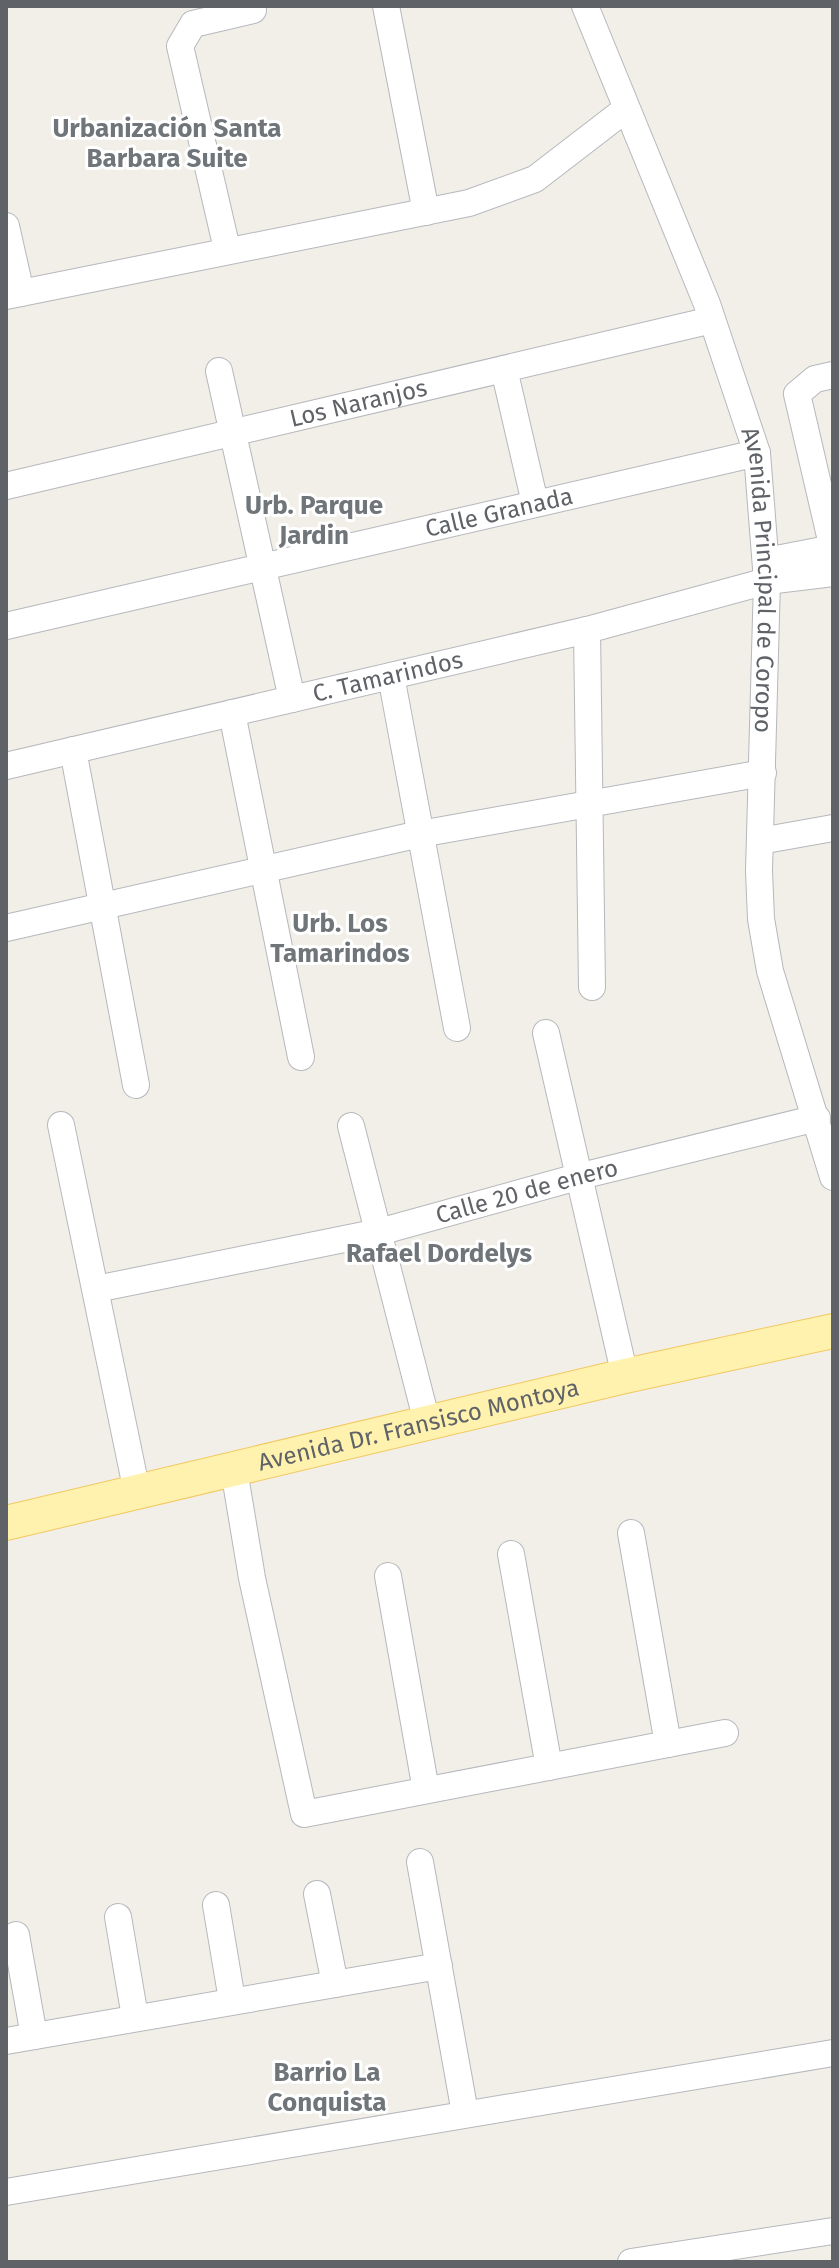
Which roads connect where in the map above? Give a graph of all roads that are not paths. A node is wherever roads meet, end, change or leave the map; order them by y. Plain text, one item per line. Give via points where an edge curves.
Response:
1 (386, 6) edge
2 (585, 6) edge
3 (253, 10) dead end
4 (626, 109) junction
5 (426, 212) junction
6 (6, 226) edge
7 (227, 249) junction
8 (13, 294) edge
9 (712, 320) junction
10 (504, 369) junction
11 (219, 371) dead end
12 (833, 375) edge
13 (232, 433) junction
14 (757, 453) junction
15 (6, 486) edge
16 (535, 503) junction
17 (832, 539) edge
18 (262, 566) junction
19 (767, 571) junction
20 (833, 573) edge
21 (6, 626) edge
22 (587, 630) junction
23 (391, 676) junction
24 (292, 699) junction
25 (232, 713) junction
26 (73, 750) junction
27 (6, 766) edge
28 (763, 773) junction
29 (586, 801) junction
30 (833, 828) edge
31 (420, 834) junction
32 (760, 841) junction
33 (263, 869) junction
34 (102, 906) junction
35 (6, 928) edge
36 (592, 987) dead end
37 (457, 1028) dead end
38 (546, 1033) dead end
39 (301, 1057) dead end
40 (136, 1085) dead end
41 (817, 1118) junction
42 (61, 1125) dead end
43 (351, 1126) dead end
44 (581, 1176) junction
45 (833, 1177) edge
46 (379, 1232) junction
47 (96, 1289) junction
48 (833, 1331) edge
49 (625, 1376) junction
50 (427, 1422) junction
51 (234, 1470) junction
52 (137, 1492) junction
53 (6, 1523) edge
54 (631, 1533) dead end
55 (511, 1554) dead end
56 (388, 1576) dead end
57 (725, 1733) dead end
58 (668, 1744) junction
59 (549, 1767) junction
60 (426, 1790) junction
61 (420, 1862) dead end
62 (317, 1894) dead end
63 (216, 1905) dead end
64 (118, 1917) dead end
65 (16, 1935) dead end
66 (439, 1966) junction
67 (335, 1984) junction
68 (232, 2000) junction
69 (135, 2017) junction
70 (34, 2036) junction
71 (6, 2041) edge
72 (833, 2053) edge
73 (465, 2113) junction
74 (6, 2192) edge
75 (833, 2231) edge
76 (631, 2262) edge

1 - 5 street
2 - 4 street, Avenida Principal de Coropo
3 - 7 street via 193,24 180,46
4 - 5 street via 535,179
4 - 9 street, Avenida Principal de Coropo
5 - 7 street
6 - 8 street
7 - 8 street
9 - 10 street, Los Naranjos
9 - 14 street, Avenida Principal de Coropo
10 - 13 street, Los Naranjos
10 - 16 street
11 - 13 street
12 - 17 street via 815,379 797,394
13 - 15 street, Los Naranjos
13 - 18 street
14 - 16 street, Calle Granada
14 - 19 street, Avenida Principal de Coropo
16 - 18 street, Calle Granada
17 - 19 street
18 - 21 street, Calle Granada
18 - 24 street
19 - 20 street
19 - 22 street, C. Tamarindos
19 - 28 street, Avenida Principal de Coropo
22 - 23 street, C. Tamarindos
22 - 29 street
23 - 24 street, C. Tamarindos
23 - 31 street
24 - 25 street, C. Tamarindos
25 - 26 street, C. Tamarindos
25 - 33 street
26 - 27 street, C. Tamarindos
26 - 34 street
28 - 29 street
28 - 32 street, Avenida Principal de Coropo
29 - 31 street
29 - 36 street
30 - 32 street
31 - 33 street
31 - 37 street
32 - 41 street, Avenida Principal de Coropo via 761,919 770,971
33 - 34 street
33 - 39 street
34 - 35 street
34 - 40 street
38 - 44 street
41 - 44 street, Calle 20 de enero
41 - 45 street, Avenida Principal de Coropo
42 - 47 street
43 - 46 street
44 - 46 street, Calle 20 de enero
44 - 49 street
46 - 47 street, Calle 20 de enero
46 - 50 street
47 - 52 street
48 - 49 main road, Avenida Dr. Fransisco Montoya
49 - 50 main road, Avenida Dr. Fransisco Montoya
50 - 51 main road, Avenida Dr. Fransisco Montoya
51 - 52 main road, Avenida Dr. Fransisco Montoya
51 - 60 street via 304,1814
52 - 53 main road, Avenida Dr. Fransisco Montoya
54 - 58 street
55 - 59 street
56 - 60 street
57 - 58 street
58 - 59 street
59 - 60 street
61 - 66 street
62 - 67 street
63 - 68 street
64 - 69 street
65 - 70 street
66 - 67 street
66 - 73 street
67 - 68 street
68 - 69 street
69 - 70 street
70 - 71 street
72 - 73 street
73 - 74 street
75 - 76 street

